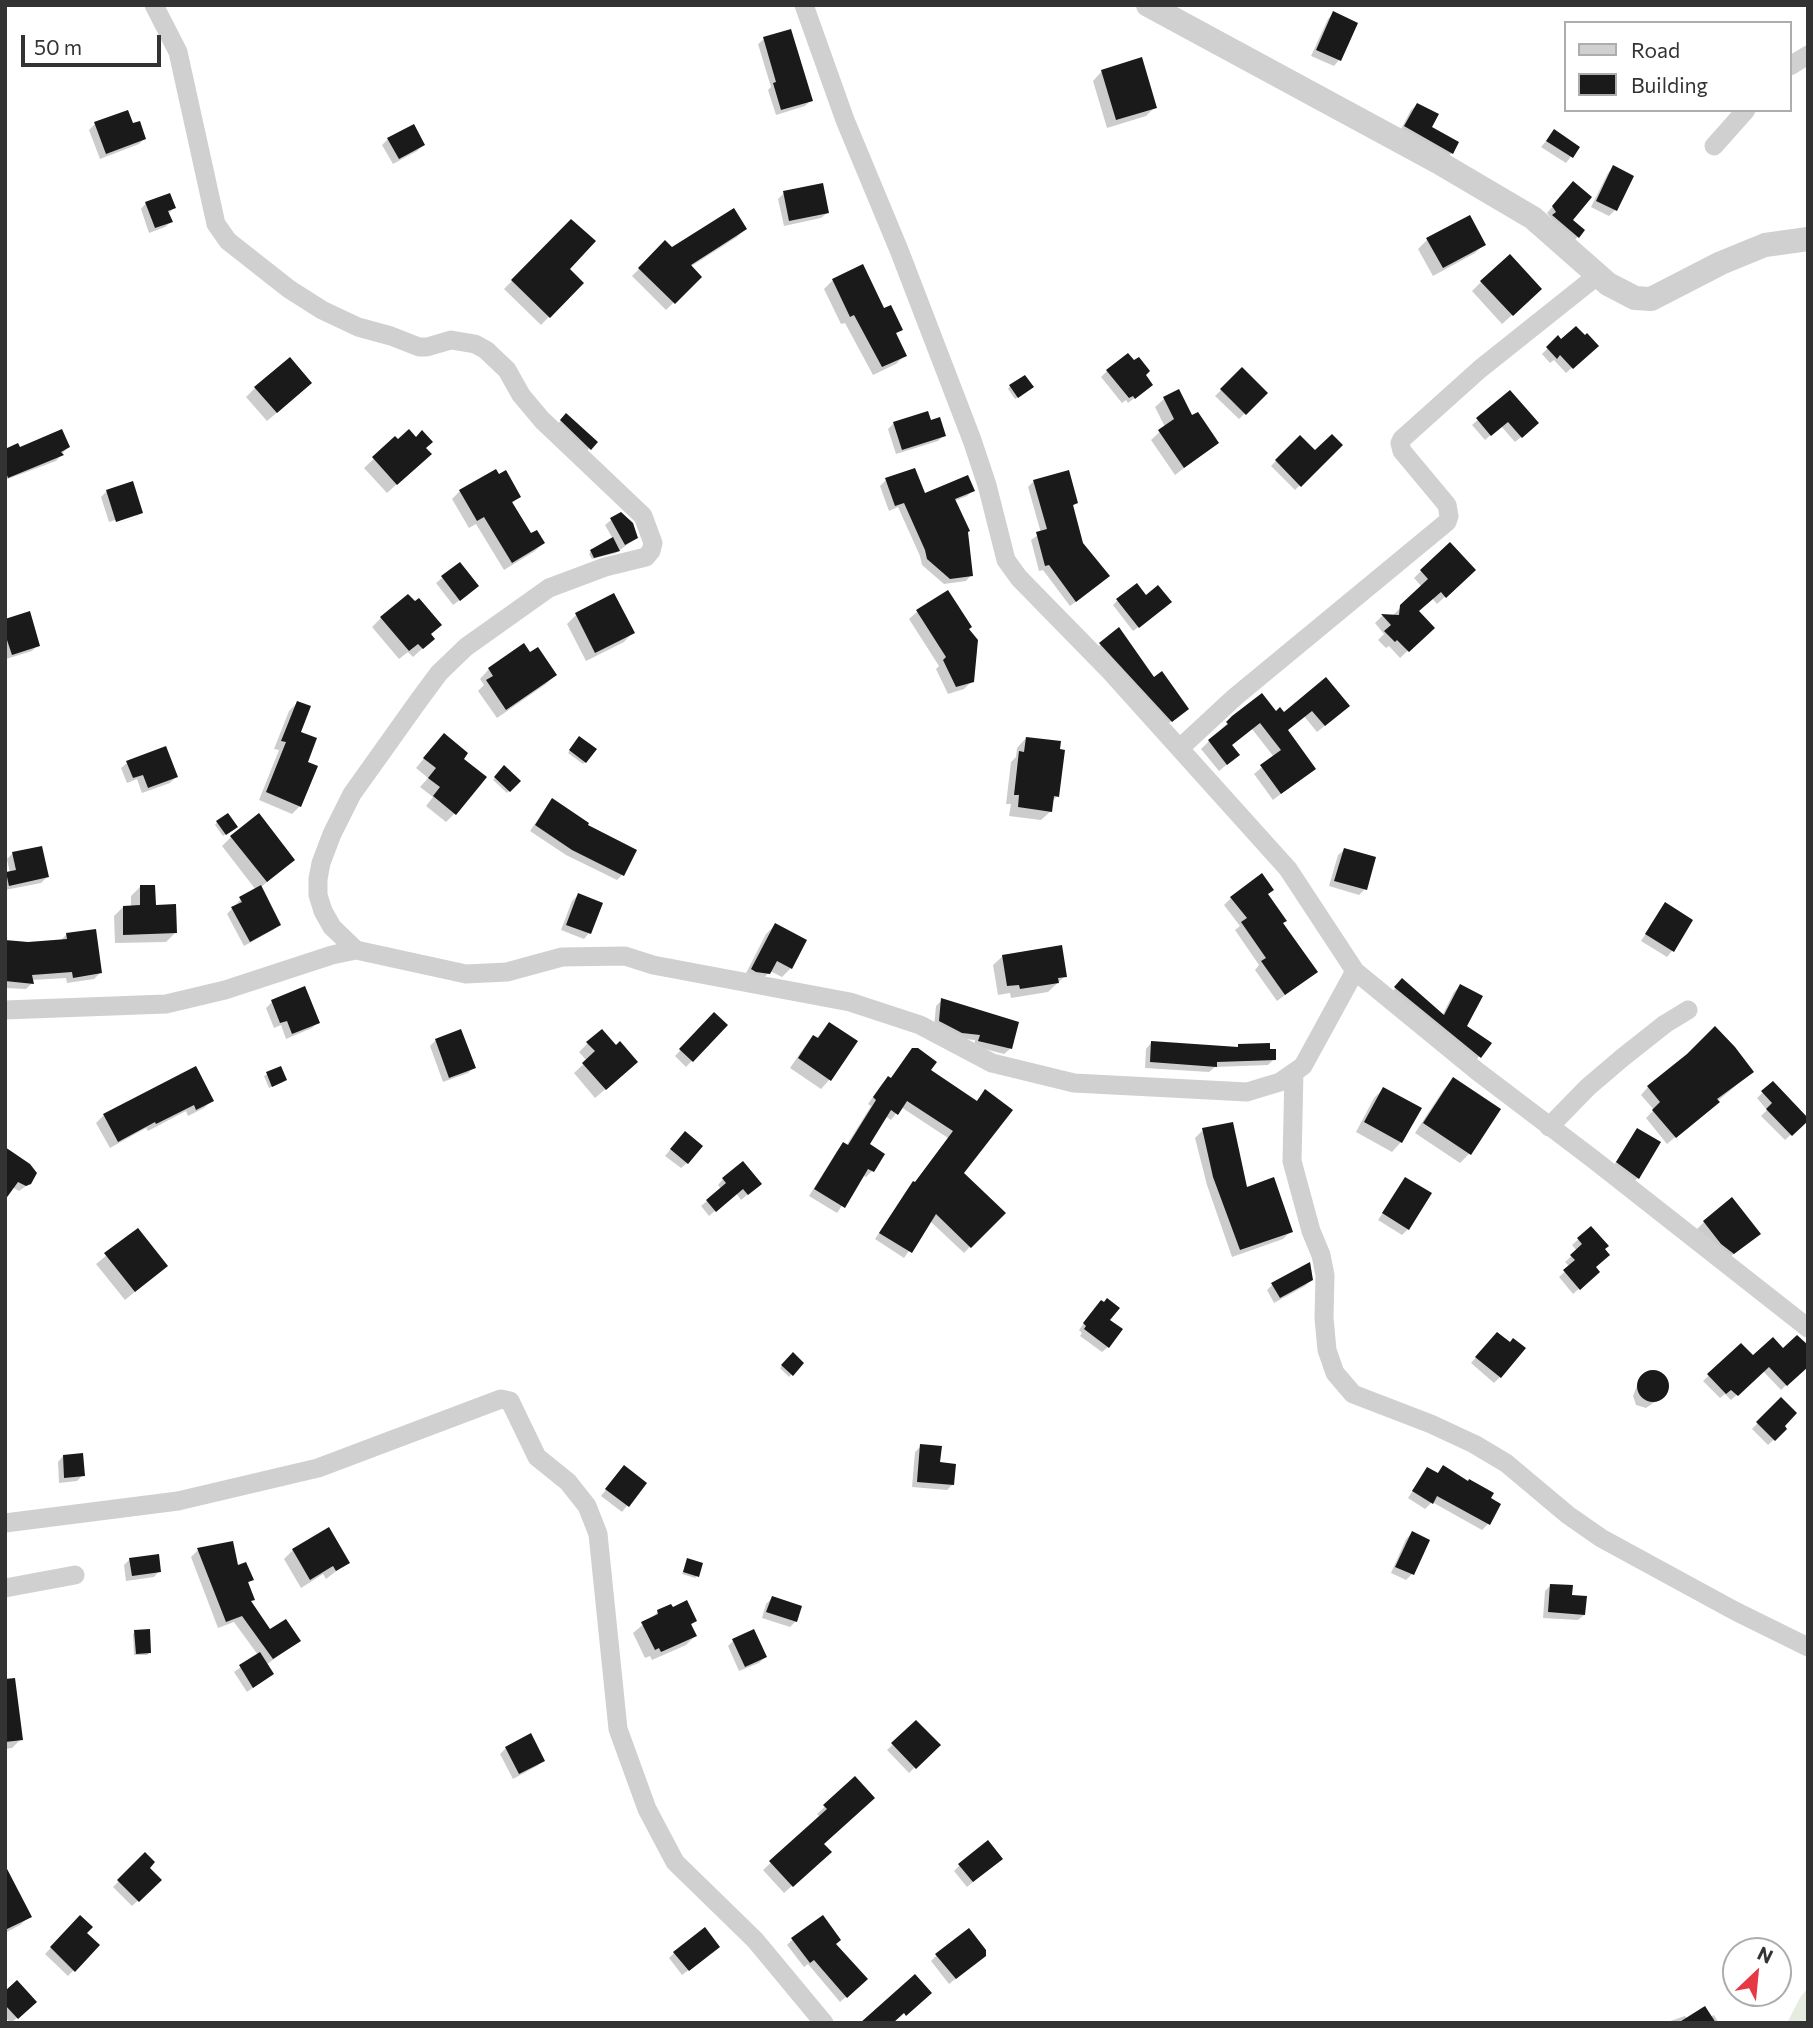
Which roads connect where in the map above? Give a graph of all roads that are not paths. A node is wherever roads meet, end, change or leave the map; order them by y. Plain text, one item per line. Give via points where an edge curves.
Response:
1 (154, 5) edge
2 (804, 5) edge
3 (1148, 5) edge
4 (1808, 55) edge
5 (1792, 65) edge
6 (1743, 112) edge
7 (1714, 146) dead end
8 (1808, 239) edge
9 (1598, 275) junction
10 (1180, 748) junction
11 (356, 950) junction
12 (1355, 971) junction
13 (5, 1010) edge
14 (1688, 1010) dead end
15 (1294, 1072) junction
16 (1549, 1128) junction
17 (1808, 1328) edge
18 (5, 1523) edge
19 (75, 1575) dead end
20 (5, 1588) edge
21 (1808, 1647) edge
22 (824, 2023) edge

1 - 11 street via 178,52 216,223 228,241 289,289 358,327 419,347 451,340 486,350 507,370 542,420 643,516 653,543 646,557 549,588 466,647 432,682 352,794 321,863 318,895 323,911
2 - 10 street via 972,440 1006,560
3 - 9 street via 1533,218
4 - 5 street
6 - 7 street
8 - 9 street via 1740,254 1651,299 1635,299
9 - 10 street via 1480,369 1402,439 1402,451 1447,505 1447,522
10 - 12 street via 1288,869
11 - 13 street via 166,1004
11 - 15 street via 466,974 507,972 562,957 625,956 850,1002 920,1024 992,1063 1074,1083 1247,1092 1280,1082
12 - 15 street via 1303,1066
12 - 16 street
14 - 16 street via 1622,1058
15 - 21 street via 1292,1161 1325,1275 1327,1350 1335,1373 1353,1394 1474,1444 1506,1463 1601,1538
16 - 17 street
18 - 22 street via 178,1501 318,1468 501,1399 510,1401 537,1457 568,1482 587,1506 598,1534 618,1729 648,1809 675,1862 755,1940
19 - 20 street

